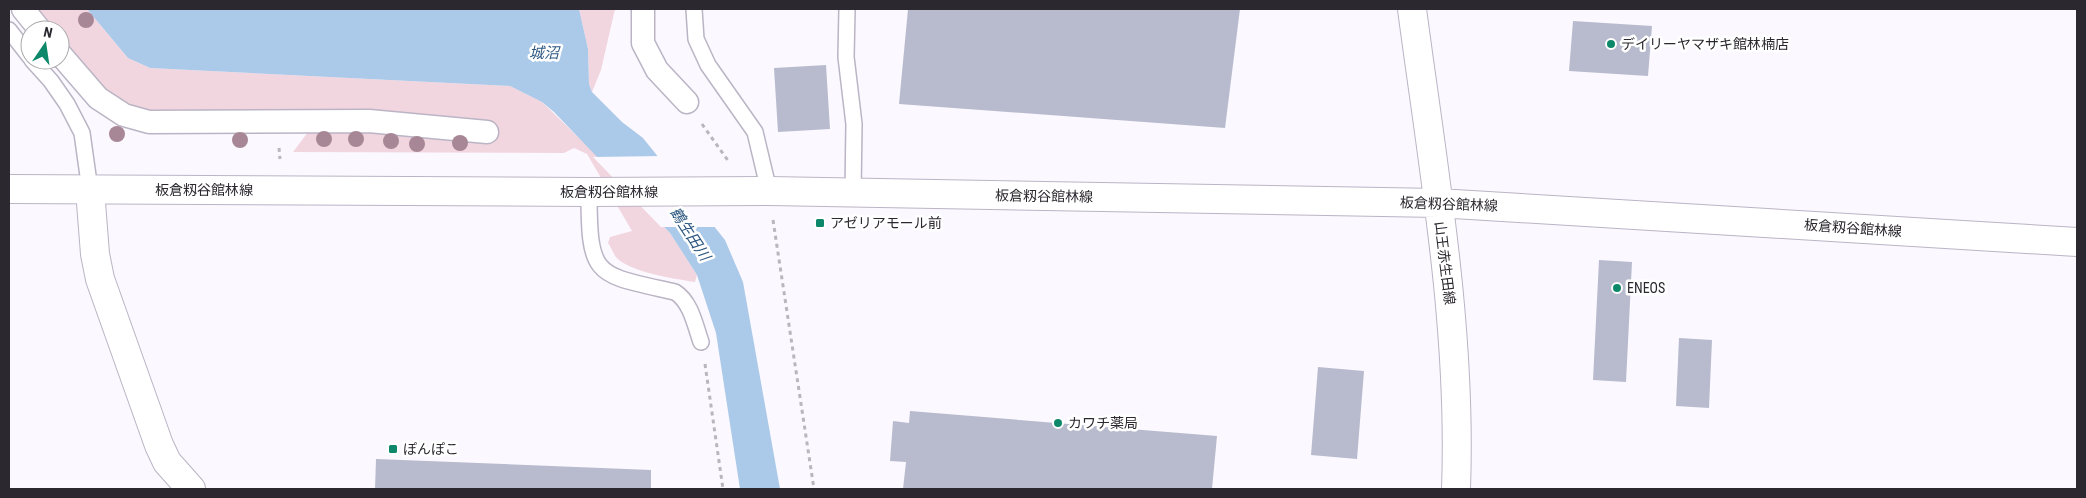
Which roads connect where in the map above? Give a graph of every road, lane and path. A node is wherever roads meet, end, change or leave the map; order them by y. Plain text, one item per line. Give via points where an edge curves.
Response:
1 (23, 9) edge
2 (643, 9) edge
3 (694, 9) edge
4 (847, 9) edge
5 (1412, 9) edge
6 (32, 20) edge
7 (9, 30) edge
8 (20, 44) edge
9 (70, 66) edge
10 (42, 70) edge
11 (687, 102) joint
12 (487, 132) dead end
13 (730, 164) dead end
14 (9, 189) edge
15 (90, 190) junction
16 (769, 191) junction
17 (595, 192) junction
18 (853, 192) junction
19 (1438, 203) junction
20 (2077, 242) edge
21 (700, 342) joint
22 (191, 489) edge
23 (723, 489) edge
24 (814, 489) edge
25 (1456, 489) edge

1 - 6 street
2 - 11 street via 643,43 657,70
3 - 16 lane via 696,39 708,65 755,132
4 - 18 lane via 846,57 854,124
5 - 19 main road, 山王赤生田線
7 - 8 lane
9 - 12 street via 98,98 124,115 149,122 369,121
10 - 15 lane via 67,104 82,133
11 - 13 path
14 - 15 main road, 板倉籾谷館林線
15 - 17 main road, 板倉籾谷館林線
15 - 22 main road via 100,279 159,446 167,462
16 - 17 main road, 板倉籾谷館林線
16 - 18 main road, 板倉籾谷館林線
16 - 24 path
17 - 21 lane via 589,237 597,264 620,280 682,296
18 - 19 main road, 板倉籾谷館林線
19 - 20 main road, 板倉籾谷館林線
19 - 25 main road, 山王赤生田線 via 1451,306 1456,383
21 - 23 path

